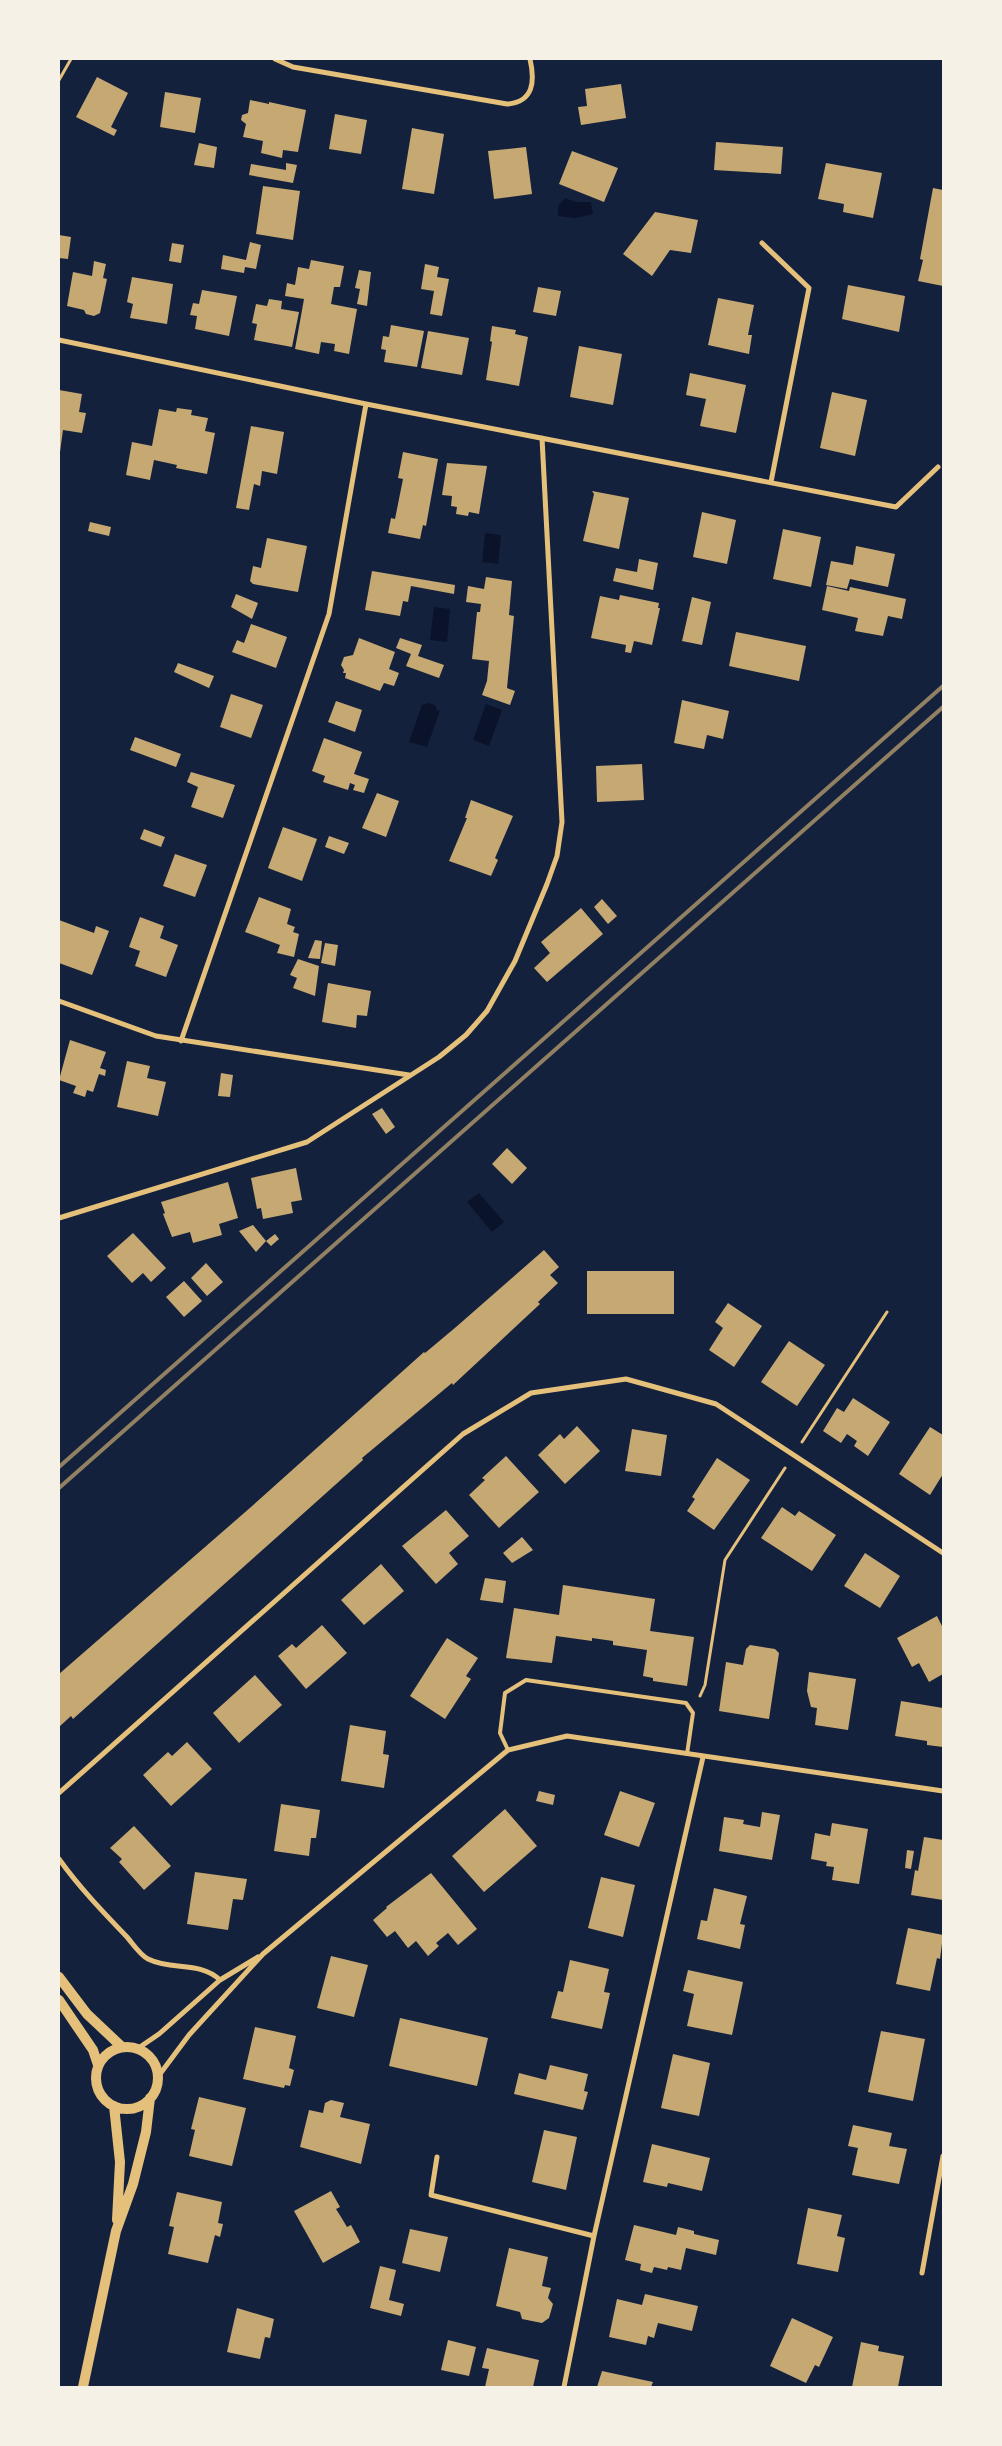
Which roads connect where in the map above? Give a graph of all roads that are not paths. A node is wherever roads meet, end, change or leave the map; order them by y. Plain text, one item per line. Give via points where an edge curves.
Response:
1 (275, 59) edge
2 (530, 59) edge
3 (762, 242) dead end
4 (59, 340) edge
5 (366, 404) junction
6 (542, 438) junction
7 (938, 467) dead end
8 (771, 482) junction
9 (59, 1001) edge
10 (180, 1041) junction
11 (409, 1075) junction
12 (59, 1218) edge
13 (943, 1553) edge
14 (508, 1750) junction
15 (687, 1754) junction
16 (703, 1757) junction
17 (943, 1791) edge
18 (59, 1793) edge
19 (59, 1859) edge
20 (263, 1954) junction
21 (59, 1977) edge
22 (220, 1980) junction
23 (59, 2000) edge
24 (122, 2047) junction
25 (137, 2049) junction
26 (98, 2065) junction
27 (157, 2078) junction
28 (150, 2098) junction
29 (114, 2106) junction
30 (943, 2156) edge
31 (437, 2157) dead end
32 (116, 2231) junction
33 (594, 2236) junction
34 (922, 2273) dead end
35 (83, 2387) edge
36 (564, 2387) edge

1 - 2 street via 292,67 507,104 517,103 530,91
3 - 8 street via 809,288
4 - 5 street
5 - 6 street
5 - 10 street via 328,614
6 - 8 street
6 - 11 street via 562,822 556,856 515,961 487,1012 439,1057
7 - 8 street via 896,507
9 - 10 street via 156,1036
10 - 11 street
11 - 12 street via 307,1142
13 - 18 street via 716,1404 626,1379 531,1393 463,1434
14 - 15 street via 568,1736
14 - 15 lane via 500,1733 505,1693 526,1680 686,1703 693,1713
14 - 20 street
15 - 16 street
16 - 17 street
16 - 33 street
19 - 22 street via 146,1959 179,1968 203,1969
20 - 22 street
20 - 27 street via 189,2035
21 - 24 main road via 87,2014
22 - 25 street via 159,2034
23 - 26 main road via 93,2050
24 - 25 main road
24 - 26 main road via 112,2051
25 - 27 main road via 150,2059 156,2068
26 - 29 main road via 96,2084 100,2093
27 - 28 main road
28 - 29 main road via 133,2108
28 - 32 main road via 146,2132 133,2184
29 - 32 main road via 120,2162
30 - 34 street
31 - 33 street via 431,2195
32 - 35 main road
33 - 36 street

